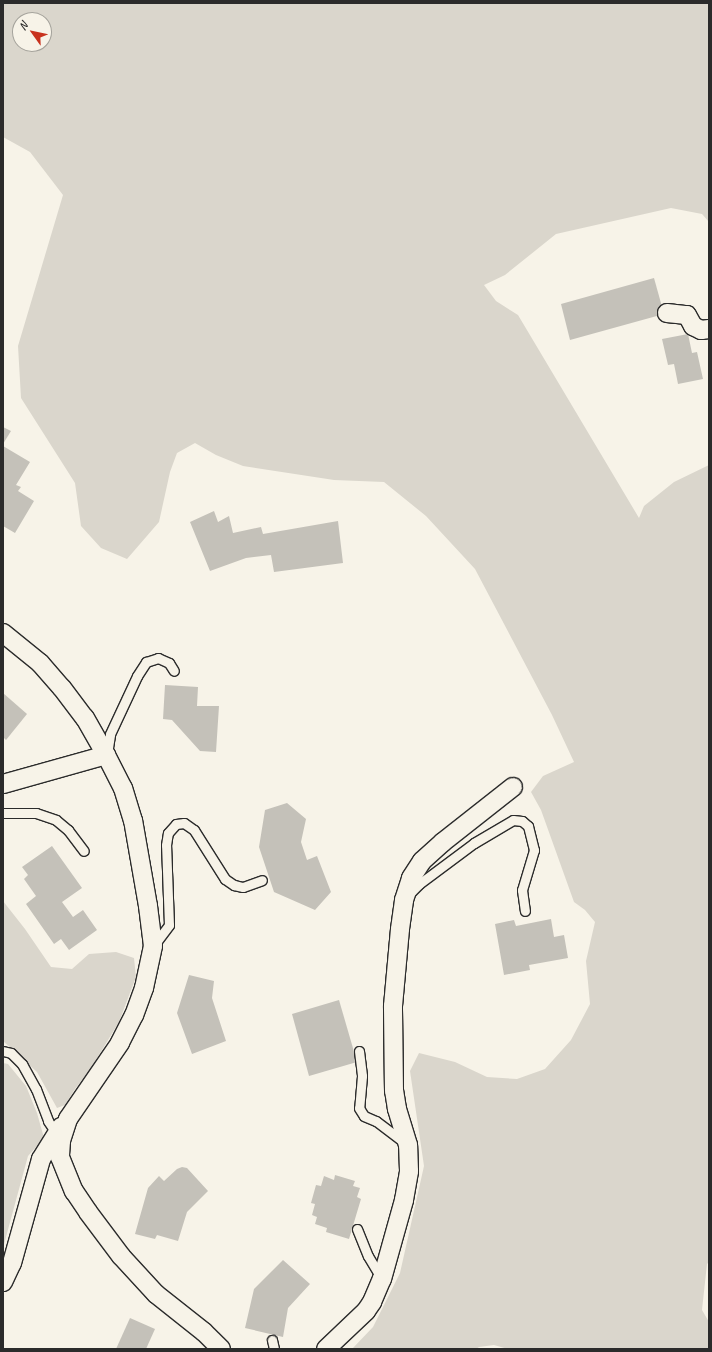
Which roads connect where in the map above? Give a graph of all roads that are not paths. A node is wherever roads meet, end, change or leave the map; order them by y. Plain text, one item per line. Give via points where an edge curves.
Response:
1 (667, 313) dead end
2 (709, 329) edge
3 (3, 633) edge
4 (174, 671) dead end
5 (106, 755) junction
6 (3, 784) edge
7 (513, 787) dead end
8 (3, 813) edge
9 (84, 851) dead end
10 (262, 880) dead end
11 (404, 900) junction
12 (525, 911) dead end
13 (153, 946) junction
14 (3, 1051) edge
15 (359, 1051) dead end
16 (68, 1119) junction
17 (56, 1133) junction
18 (408, 1145) junction
19 (357, 1229) dead end
20 (382, 1279) junction
21 (3, 1282) edge
22 (221, 1349) edge
23 (326, 1349) edge

1 - 2 street via 686,315 693,326 701,330
3 - 5 street via 40,663 62,688 85,718
4 - 5 lane via 169,663 158,658 146,662 110,734
5 - 6 street
5 - 13 street via 123,788 133,820
7 - 11 street via 422,861 411,878
8 - 9 lane via 36,813 56,820 68,830
10 - 13 lane via 243,887 234,885 226,879 194,830 184,823 176,824 168,833 166,844 169,924
11 - 12 lane via 419,884 474,843 513,820 522,821 528,826 534,850 522,890
11 - 18 street via 393,1006 394,1091
13 - 16 street via 144,988 134,1016 120,1043
14 - 17 lane via 11,1052 22,1064
15 - 18 lane via 362,1076 359,1108 364,1116 382,1125
16 - 17 street
16 - 22 street via 61,1141 60,1157 71,1186 88,1212 121,1256 156,1294
17 - 21 street via 41,1159 12,1263
18 - 20 street via 409,1171 404,1200
19 - 20 lane via 368,1256
20 - 23 street via 366,1311

